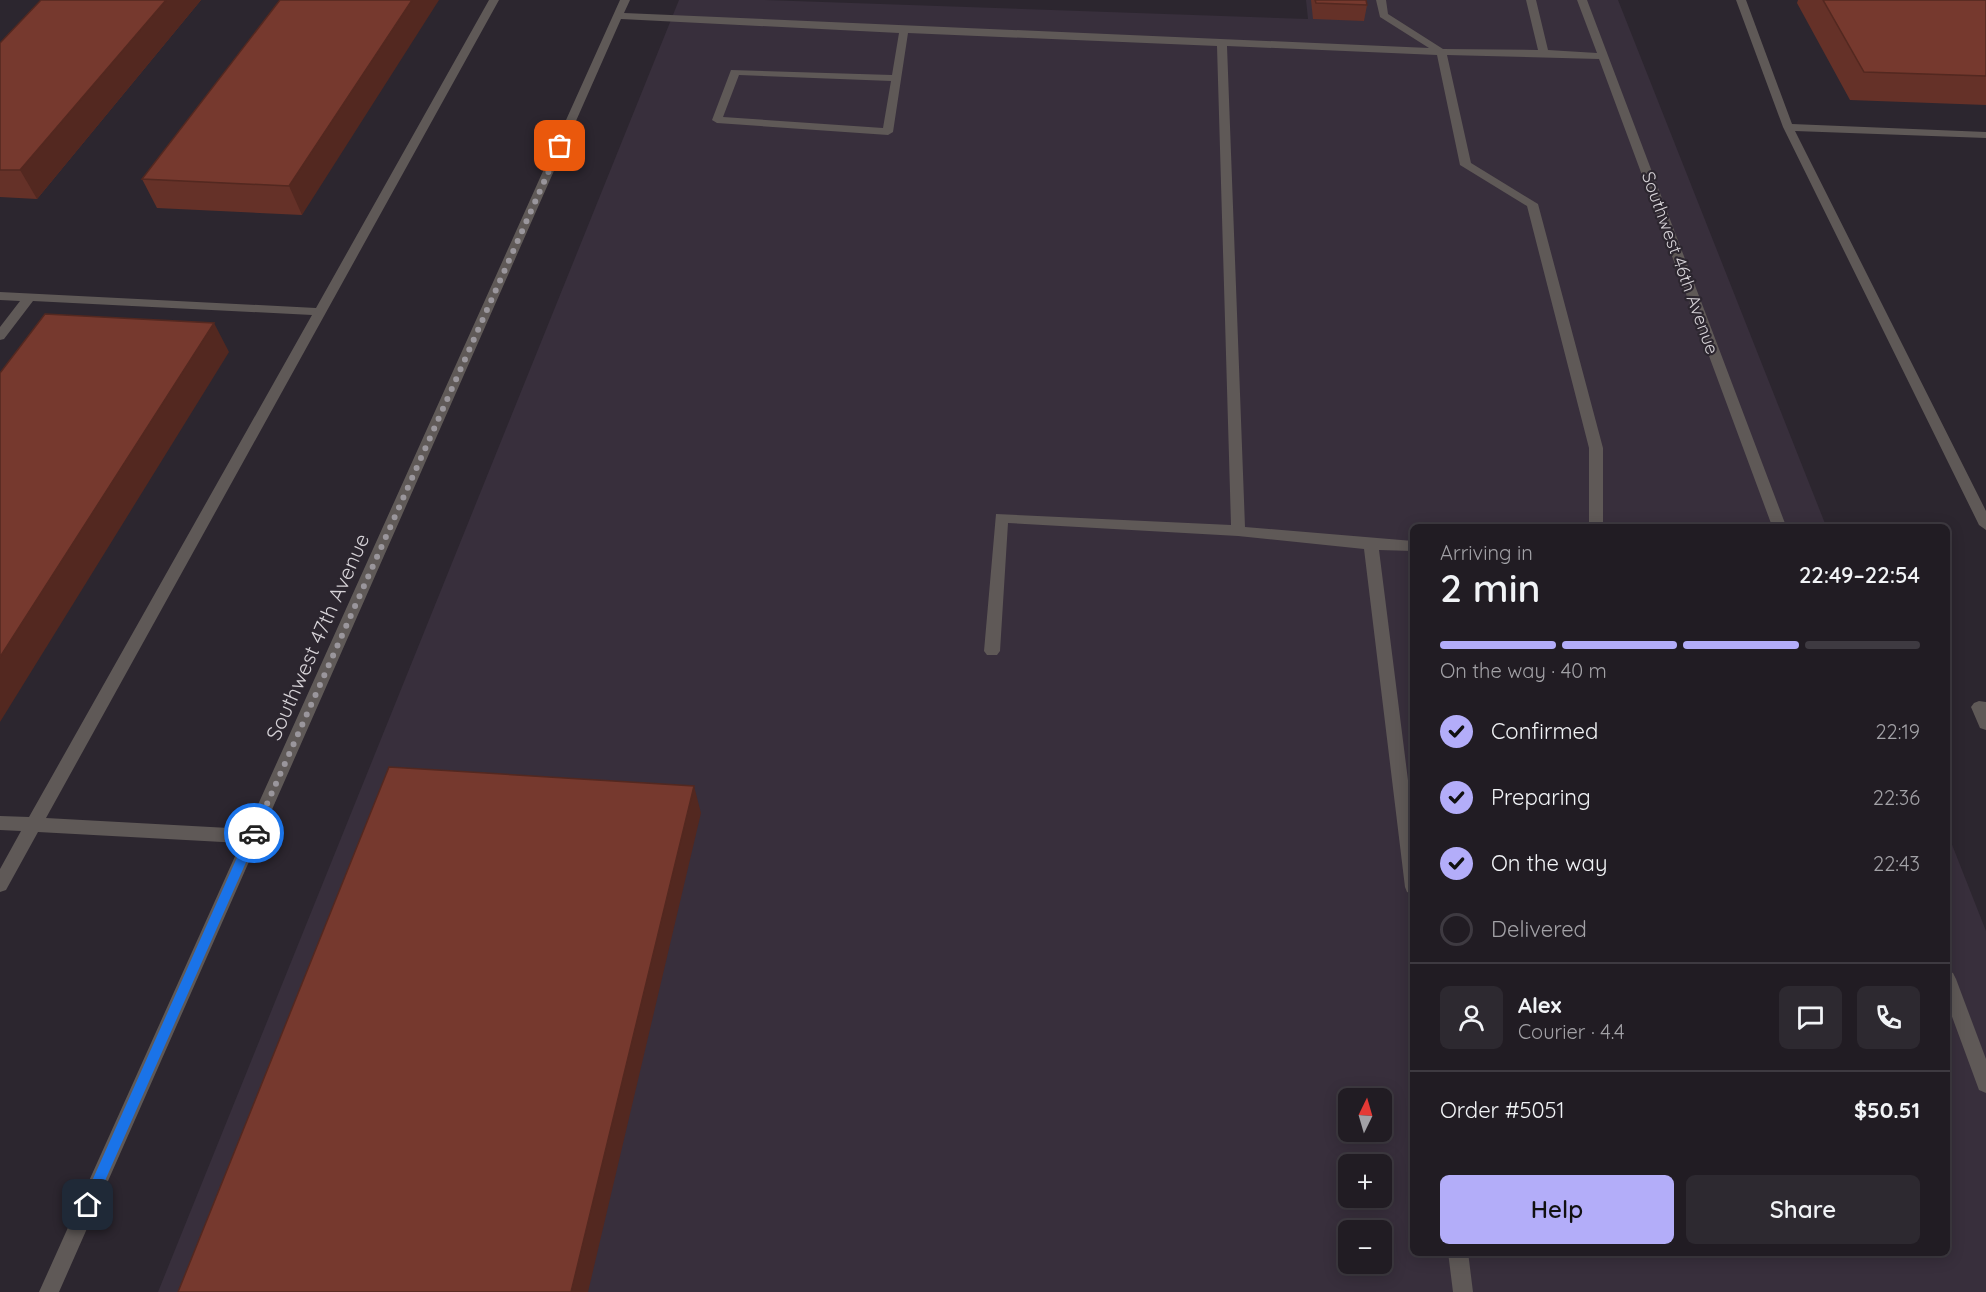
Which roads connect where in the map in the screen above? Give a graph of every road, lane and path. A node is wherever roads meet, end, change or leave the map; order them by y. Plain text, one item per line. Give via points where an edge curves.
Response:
1 (494, 0) edge
2 (625, 0) edge
3 (1381, 0) edge
4 (1531, 0) edge
5 (1582, 0) edge
6 (1741, 0) edge
7 (618, 16) junction
8 (904, 30) junction
9 (1222, 42) junction
10 (1441, 52) junction
11 (1544, 53) junction
12 (1603, 56) junction
13 (897, 78) junction
14 (1788, 127) junction
15 (1986, 135) edge
16 (0, 296) edge
17 (29, 298) junction
18 (320, 312) junction
19 (0, 336) edge
20 (1596, 524) edge
21 (1778, 524) edge
22 (1986, 525) edge
23 (1238, 531) junction
24 (1371, 544) junction
25 (1410, 546) edge
26 (992, 651) dead end
27 (1986, 708) edge
28 (1986, 724) edge
29 (0, 823) edge
30 (33, 825) junction
31 (252, 836) junction
32 (1410, 862) edge
33 (0, 885) edge
34 (1950, 987) edge
35 (1986, 1084) edge
36 (1458, 1256) edge
37 (49, 1292) edge
38 (1463, 1292) edge

1 - 18 street
2 - 7 street, Southwest 47th Avenue
3 - 10 street via 1383,15
4 - 11 street
5 - 12 street, Southwest 46th Avenue
6 - 14 street
7 - 8 street
7 - 31 street, Southwest 47th Avenue
8 - 9 street
8 - 13 street
9 - 10 street
9 - 23 street
10 - 11 street
10 - 20 street via 1466,165 1532,204 1596,448
11 - 12 street
12 - 21 street, Southwest 46th Avenue
13 - 13 street via 888,132 717,120 735,72
14 - 15 street
14 - 22 street
16 - 17 street
17 - 18 street
17 - 19 street
18 - 30 street
23 - 24 street
23 - 26 street via 1001,518
24 - 25 street
24 - 32 street
27 - 28 street via 1979,707
29 - 30 street
30 - 31 street
30 - 33 street
31 - 37 street, Southwest 47th Avenue
34 - 35 street
36 - 38 street

